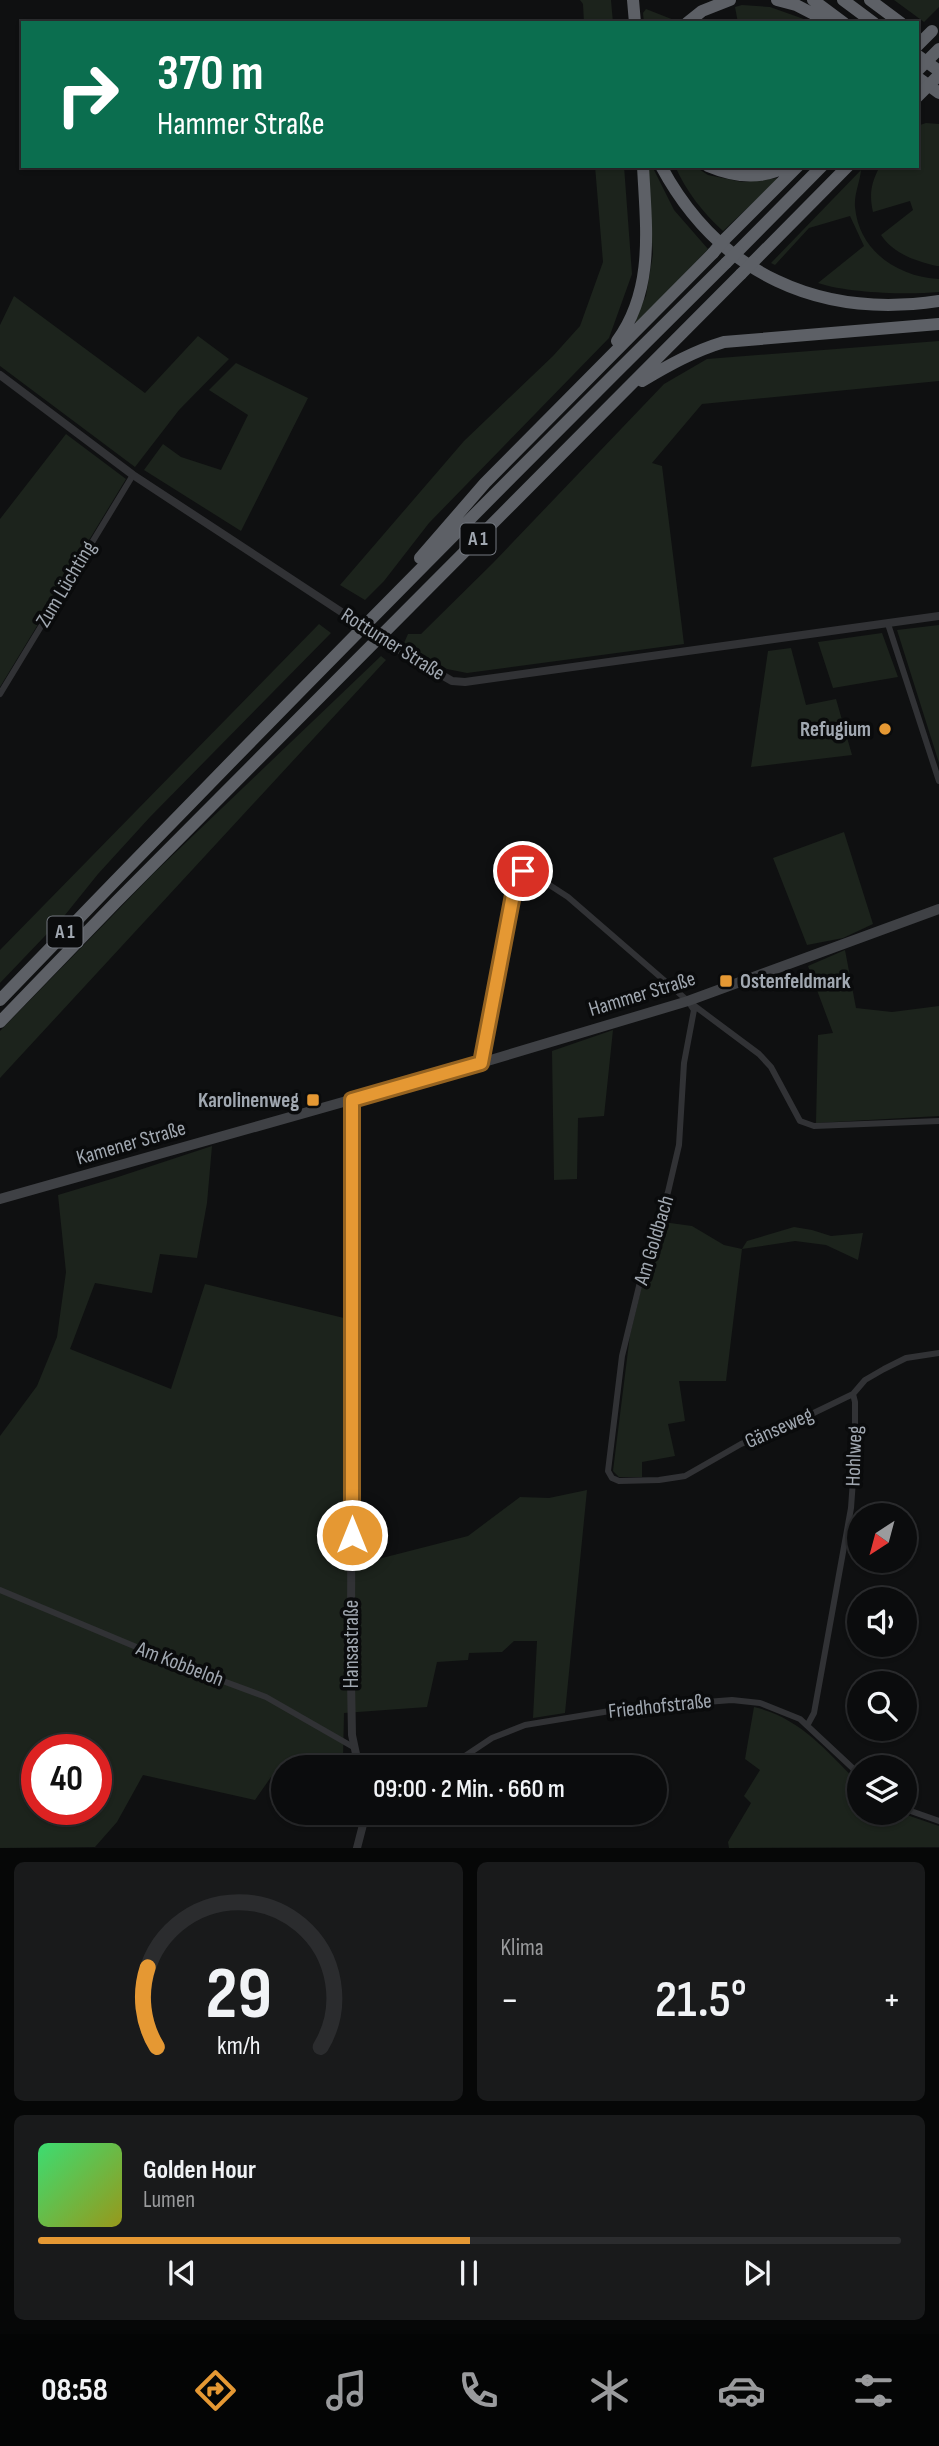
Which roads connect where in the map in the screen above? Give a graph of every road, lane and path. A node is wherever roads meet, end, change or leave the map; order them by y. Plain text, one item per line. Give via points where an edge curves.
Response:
1 (633, 0) edge
2 (730, 0) edge
3 (777, 0) edge
4 (813, 0) edge
5 (843, 0) edge
6 (870, 0) edge
7 (635, 21) edge
8 (690, 21) edge
9 (827, 21) edge
10 (841, 21) edge
11 (871, 21) edge
12 (898, 21) edge
13 (935, 27) edge
14 (919, 35) edge
15 (919, 44) edge
16 (939, 50) edge
17 (919, 57) edge
18 (919, 69) edge
19 (939, 73) edge
20 (919, 78) edge
21 (939, 93) edge
22 (919, 95) edge
23 (643, 168) edge
24 (662, 168) edge
25 (713, 168) edge
26 (782, 168) edge
27 (796, 168) edge
28 (820, 168) edge
29 (846, 168) edge
30 (939, 301) edge
31 (939, 324) edge
32 (596, 370) junction
33 (0, 375) edge
34 (626, 390) junction
35 (133, 475) junction
36 (390, 599) junction
37 (939, 616) edge
38 (888, 624) junction
39 (0, 694) edge
40 (939, 780) edge
41 (939, 909) edge
42 (0, 1000) edge
43 (688, 1001) junction
44 (0, 1022) edge
45 (481, 1063) junction
46 (352, 1100) junction
47 (939, 1121) edge
48 (0, 1199) edge
49 (939, 1353) edge
50 (853, 1394) junction
51 (612, 1478) joint
52 (0, 1590) edge
53 (808, 1724) junction
54 (355, 1748) junction
55 (356, 1755) edge
56 (466, 1755) edge
57 (847, 1762) edge
58 (917, 1813) edge
59 (939, 1821) edge
60 (364, 1825) edge
61 (358, 1847) edge

1 - 7 highway
2 - 8 highway
3 - 9 highway
4 - 10 highway
5 - 11 highway
6 - 12 highway
13 - 15 highway, bridge
14 - 16 highway
16 - 18 highway, bridge
17 - 19 highway
19 - 22 highway, bridge
20 - 21 highway
23 - 32 highway via 643,286 635,311
24 - 30 highway via 710,236 764,276 830,300 890,305
25 - 26 highway via 744,176
27 - 32 highway, bridge
28 - 36 highway, A 1, bridge
29 - 34 highway, A 1, bridge
31 - 34 highway via 724,342 677,360
32 - 36 highway via 485,483
33 - 35 street, Rottumer Straße
34 - 44 highway, A 1
35 - 38 street, Rottumer Straße, bridge via 452,681
35 - 39 street, Zum Lüchting
36 - 42 highway, A 1
37 - 38 street, Rottumer Straße
38 - 40 street
41 - 43 main road, Hammer Straße
43 - 45 main road, Hammer Straße
43 - 45 street via 569,898 523,871 516,879
43 - 47 street via 759,1054 804,1124
43 - 51 street, Am Goldbach via 694,1010 684,1063 679,1145 622,1356 608,1471
45 - 46 main road, Hammer Straße
46 - 48 main road, Kamener Straße
46 - 54 street, Hansastraße via 351,1681
49 - 50 street, Gänseweg via 906,1358 884,1368
50 - 51 street, Gänseweg via 741,1444 685,1476
50 - 53 street, Hohlweg via 851,1508 814,1713
52 - 54 street, Am Kobbeloh via 265,1698
53 - 56 street, Friedhofstraße via 780,1709 748,1700 684,1702 513,1729
53 - 57 street, Friedhofstraße
54 - 55 street, Hansastraße
58 - 59 street
60 - 61 street

